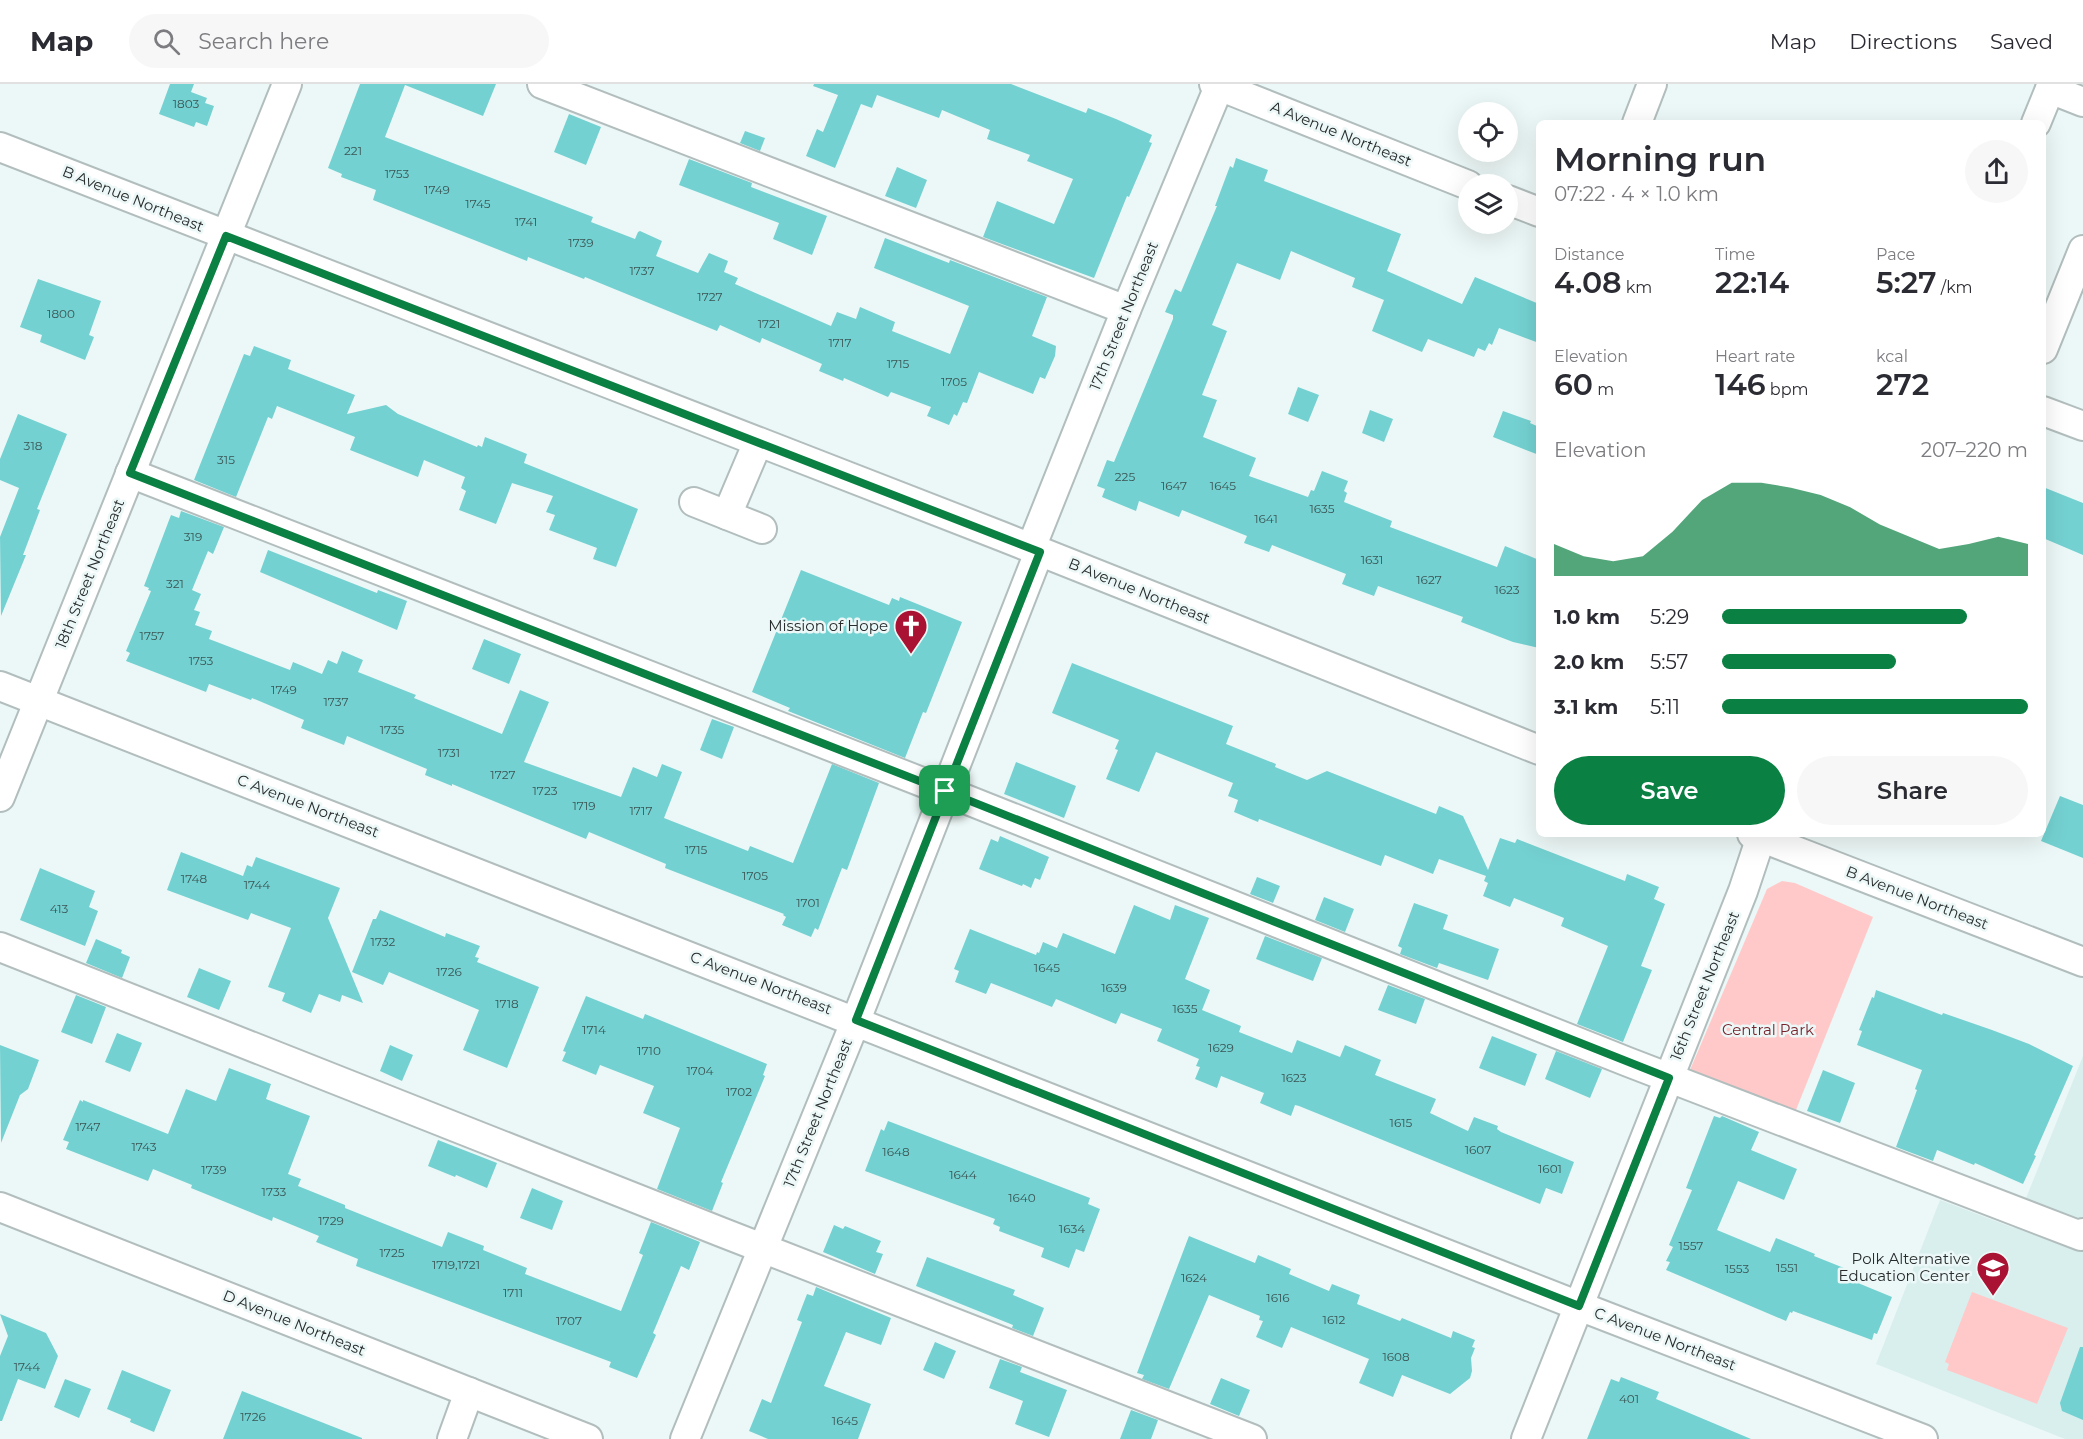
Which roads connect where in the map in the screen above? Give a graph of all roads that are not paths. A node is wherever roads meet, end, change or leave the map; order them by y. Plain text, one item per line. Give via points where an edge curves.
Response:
1 (287, 84) edge
2 (542, 84) edge
3 (1652, 84) edge
4 (1218, 85) edge
5 (2051, 87) edge
6 (2083, 102) edge
7 (1638, 120) edge
8 (2037, 120) edge
9 (0, 147) edge
10 (1458, 180) edge
11 (1518, 204) edge
12 (1536, 211) edge
13 (226, 236) junction
14 (2083, 250) edge
15 (1126, 310) junction
16 (2046, 342) edge
17 (2046, 412) edge
18 (2083, 426) edge
19 (758, 442) junction
20 (130, 473) junction
21 (694, 502) dead end
22 (728, 515) junction
23 (762, 529) dead end
24 (1035, 550) junction
25 (0, 686) edge
26 (39, 701) junction
27 (1536, 749) edge
28 (945, 791) junction
29 (0, 797) edge
30 (1757, 837) edge
31 (1763, 837) edge
32 (0, 947) edge
33 (2083, 962) edge
34 (856, 1020) junction
35 (1669, 1078) junction
36 (0, 1207) edge
37 (2083, 1233) edge
38 (764, 1249) junction
39 (1579, 1306) junction
40 (469, 1392) junction
41 (452, 1439) edge
42 (588, 1439) edge
43 (685, 1439) edge
44 (1252, 1439) edge
45 (1526, 1439) edge
46 (1923, 1439) edge

1 - 13 street, 18th Street Northeast
2 - 15 street
3 - 7 street
4 - 10 street, A Avenue Northeast
4 - 15 street, 17th Street Northeast
5 - 6 street
5 - 8 street
9 - 13 street, B Avenue Northeast
11 - 12 street
13 - 19 street, B Avenue Northeast
13 - 20 street, 18th Street Northeast
14 - 16 street
15 - 24 street, 17th Street Northeast
17 - 18 street
19 - 22 street
19 - 24 street, B Avenue Northeast
20 - 26 street, 18th Street Northeast
20 - 28 street
21 - 22 street
22 - 23 street
24 - 27 street, B Avenue Northeast
24 - 28 street, 17th Street Northeast
25 - 26 street, C Avenue Northeast
26 - 29 street, 18th Street Northeast
26 - 34 street, C Avenue Northeast
28 - 34 street, 17th Street Northeast
28 - 35 street
30 - 35 street, 16th Street Northeast via 1743,891
31 - 33 street, B Avenue Northeast
32 - 38 street
34 - 38 street, 17th Street Northeast
34 - 39 street, C Avenue Northeast
35 - 37 street via 2081,1236
35 - 39 street, 16th Street Northeast
36 - 40 street, D Avenue Northeast
38 - 43 street, 17th Street Northeast
38 - 44 street
39 - 45 street, 16th Street Northeast
39 - 46 street, C Avenue Northeast
40 - 41 street
40 - 42 street, D Avenue Northeast

